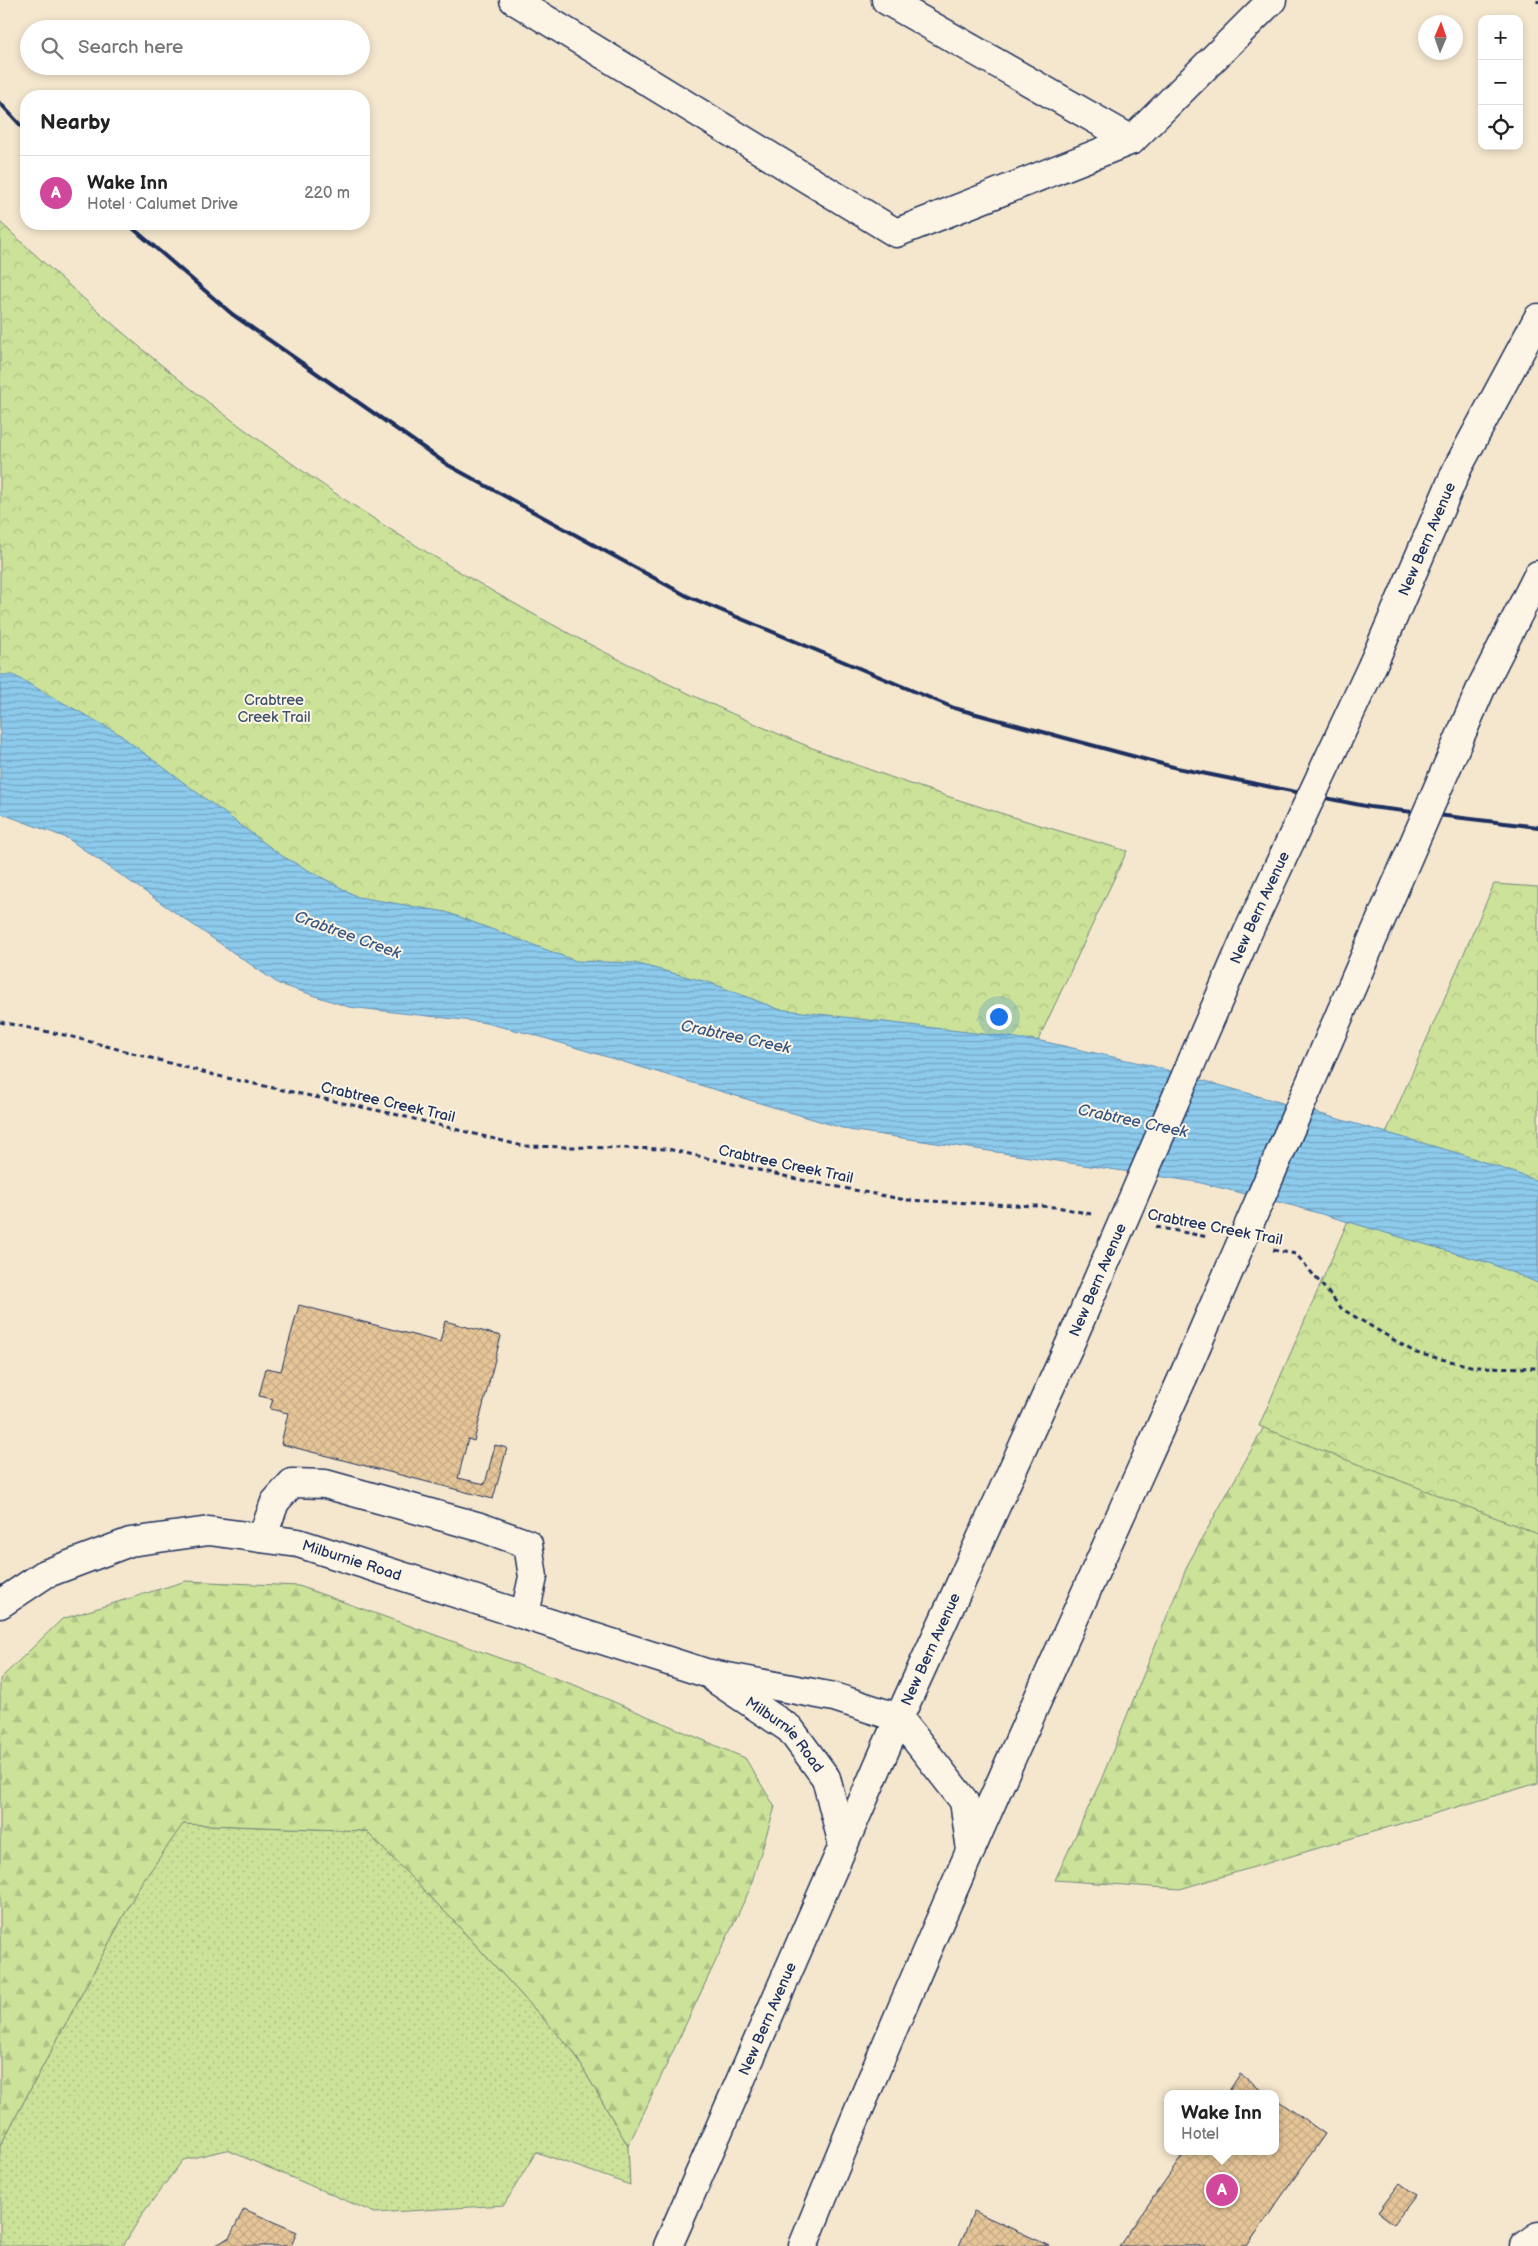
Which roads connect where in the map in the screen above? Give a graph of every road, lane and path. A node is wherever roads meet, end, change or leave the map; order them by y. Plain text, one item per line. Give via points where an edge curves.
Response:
1 (514, 0) edge
2 (886, 0) edge
3 (1267, 1) edge
4 (1132, 140) junction
5 (1538, 318) edge
6 (1538, 575) edge
7 (0, 1022) edge
8 (1095, 1215) dead end
9 (1152, 1226) dead end
10 (1210, 1237) dead end
11 (1268, 1249) dead end
12 (1538, 1368) edge
13 (262, 1538) junction
14 (0, 1604) edge
15 (525, 1614) junction
16 (706, 1673) junction
17 (899, 1718) junction
18 (843, 1845) junction
19 (971, 1850) junction
20 (1538, 2236) edge
21 (668, 2246) edge
22 (803, 2246) edge
23 (1524, 2246) edge

1 - 4 main road via 896,232
2 - 4 main road
3 - 4 main road
5 - 17 main road, New Bern Avenue, bridge via 1458,467 1373,664 1247,934 1069,1346
6 - 19 main road, bridge via 1482,686 1183,1377
7 - 8 path, Crabtree Creek Trail via 523,1146 668,1149 906,1200 1057,1207
9 - 10 path, Crabtree Creek Trail
11 - 12 path, Crabtree Creek Trail via 1296,1254 1342,1309 1416,1353 1475,1367
13 - 14 main road, Milburnie Road via 209,1532 130,1542 45,1574
13 - 15 main road, Milburnie Road via 298,1543
13 - 15 main road via 275,1502 292,1482 325,1484 480,1527 528,1544 533,1577
15 - 16 main road, Milburnie Road
16 - 17 main road, Milburnie Road via 834,1697
16 - 18 main road, Milburnie Road via 790,1729 826,1778
17 - 18 main road, New Bern Avenue
17 - 19 main road via 964,1802
18 - 21 main road, New Bern Avenue
19 - 22 main road via 867,2087
20 - 23 main road

